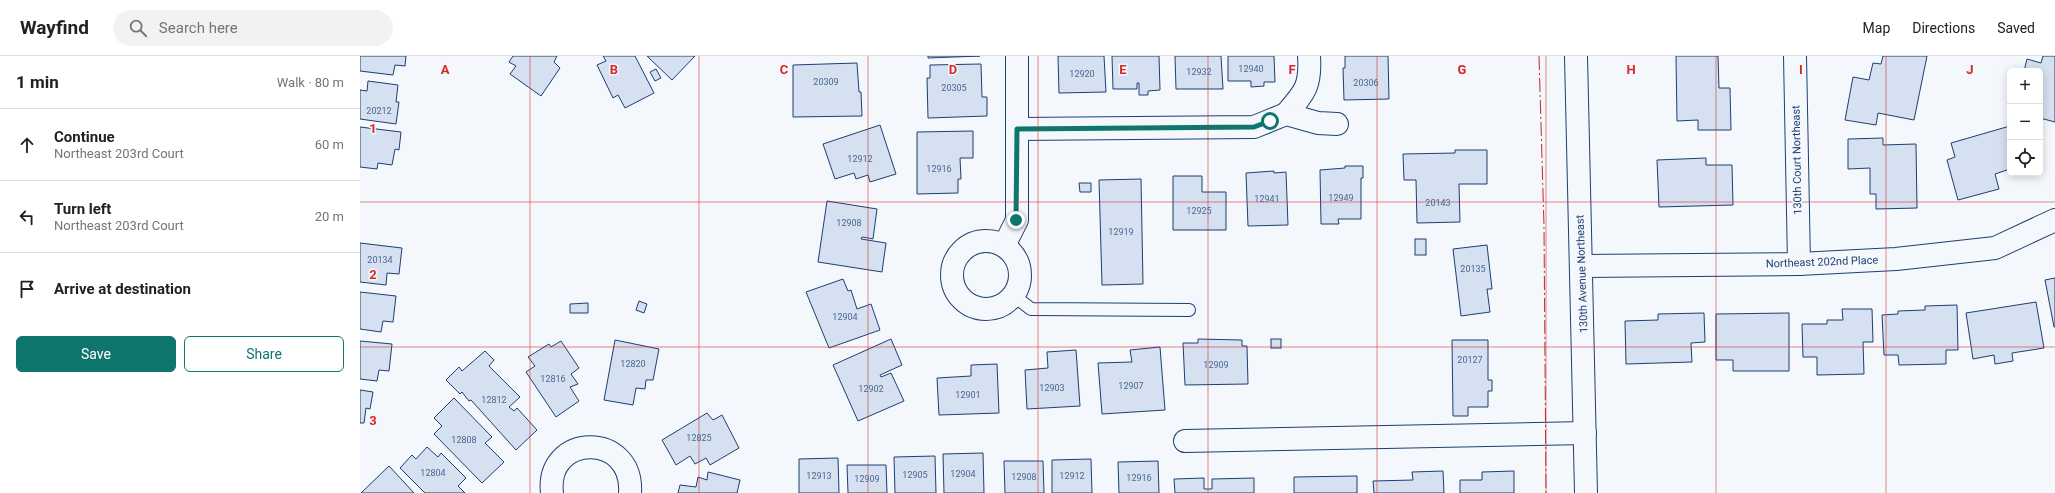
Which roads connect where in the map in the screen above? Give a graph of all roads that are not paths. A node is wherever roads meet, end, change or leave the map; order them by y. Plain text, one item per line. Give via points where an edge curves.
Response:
1 (1018, 56) edge
2 (1310, 56) edge
3 (1576, 56) edge
4 (1795, 56) edge
5 (1286, 114) junction
6 (1337, 124) dead end
7 (1017, 129) junction
8 (2055, 220) edge
9 (1004, 246) junction
10 (1799, 264) junction
11 (1582, 266) junction
12 (1013, 295) junction
13 (1189, 310) dead end
14 (1585, 433) junction
15 (1185, 441) dead end
16 (552, 493) edge
17 (630, 493) edge
18 (1586, 493) edge

1 - 7 street
2 - 5 street via 1311,75 1302,96
3 - 11 street, 130th Avenue Northeast
4 - 10 street, 130th Court Northeast
5 - 6 street via 1318,123
5 - 7 street via 1254,127
7 - 9 street via 1016,220
8 - 10 street, Northeast 202nd Place via 1995,248 1896,259
9 - 12 street via 1013,253 1018,263 1019,285
9 - 12 street via 983,241 963,250 952,270 953,281 957,292 964,300 984,309 1005,303
10 - 11 street, Northeast 202nd Place
11 - 14 street, 130th Avenue Northeast
12 - 13 lane via 1031,310
14 - 15 street
14 - 18 street, 130th Avenue Northeast
16 - 17 street via 554,471 561,460 571,451 584,447 610,451 620,459 628,470

